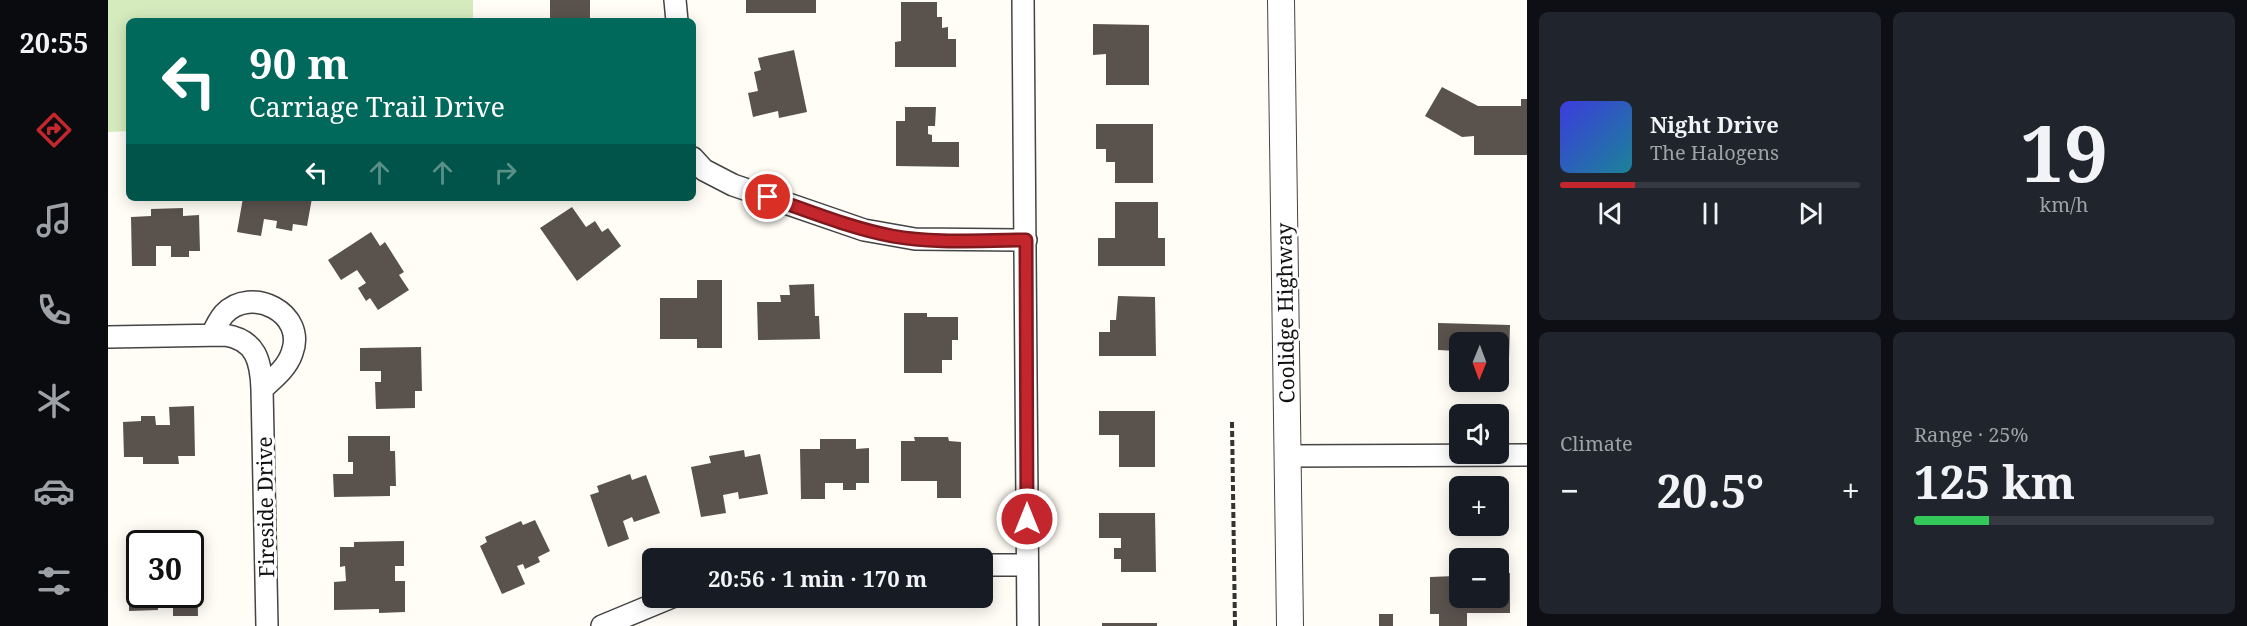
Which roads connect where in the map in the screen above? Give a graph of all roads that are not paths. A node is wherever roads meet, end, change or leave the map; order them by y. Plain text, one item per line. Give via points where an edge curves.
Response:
1 (675, 0) edge
2 (1023, 0) edge
3 (1281, 0) edge
4 (676, 18) edge
5 (696, 161) edge
6 (1026, 240) junction
7 (212, 334) junction
8 (108, 337) edge
9 (262, 389) junction
10 (1527, 455) edge
11 (1287, 456) junction
12 (993, 565) edge
13 (1027, 565) junction
14 (645, 608) edge
15 (267, 626) edge
16 (602, 626) edge
17 (1028, 626) edge
18 (1290, 626) edge

1 - 4 street
2 - 6 street
3 - 11 street, Coolidge Highway
5 - 6 street via 732,185 864,230 915,239
6 - 13 street
7 - 8 street, Fireside Drive
7 - 9 street, Fireside Drive via 234,336 253,349 260,360
7 - 9 street via 225,313 244,303 265,302 282,313 293,330 293,351 283,369
9 - 15 street, Fireside Drive
10 - 11 street
11 - 18 street, Coolidge Highway
12 - 13 street
13 - 17 street
14 - 16 street

